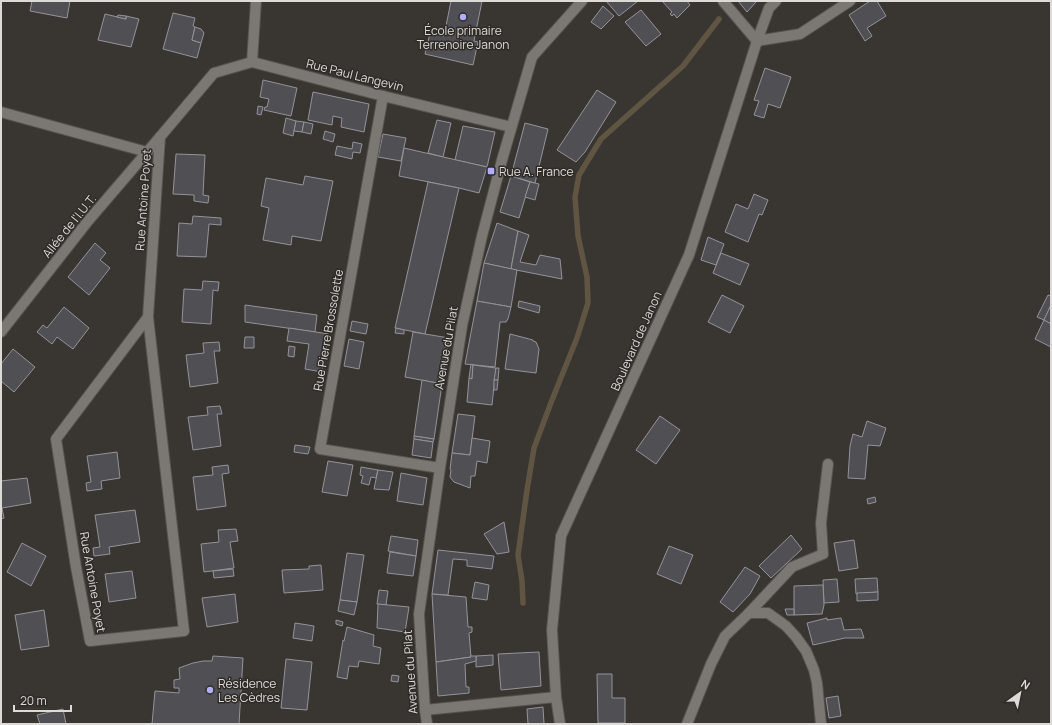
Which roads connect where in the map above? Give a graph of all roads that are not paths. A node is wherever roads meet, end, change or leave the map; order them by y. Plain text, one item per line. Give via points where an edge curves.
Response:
1 (256, 1) edge
2 (582, 1) edge
3 (723, 1) edge
4 (776, 1) edge
5 (850, 1) edge
6 (757, 41) junction
7 (252, 62) junction
8 (383, 96) junction
9 (1, 112) edge
10 (511, 127) junction
11 (160, 137) junction
12 (147, 152) junction
13 (148, 317) junction
14 (1, 332) edge
15 (828, 464) dead end
16 (440, 468) junction
17 (749, 613) junction
18 (556, 697) junction
19 (425, 710) junction
20 (427, 724) edge
21 (560, 724) edge
22 (687, 724) edge
23 (821, 724) edge

1 - 7 street
2 - 10 street, Avenue du Pilat via 532,57
3 - 6 street
4 - 6 street, Boulevard de Janon via 769,8
5 - 6 street via 800,34
6 - 18 street, Boulevard de Janon via 689,255 561,536 552,630
7 - 8 street, Rue Paul Langevin
7 - 11 street, Rue Antoine Poyet via 214,72
8 - 10 street, Rue Paul Langevin
8 - 16 street, Rue Pierre Brossolette via 320,449
9 - 12 street
10 - 16 street, Avenue du Pilat via 482,236 462,326
11 - 12 street, Allée de l'I.U.T.
11 - 13 street, Rue Antoine Poyet
12 - 14 street, Allée de l'I.U.T. via 88,221
13 - 13 street, Rue Antoine Poyet via 184,631 90,641 56,439
15 - 17 street via 821,523 823,554 792,567
16 - 19 street, Avenue du Pilat via 419,614
17 - 22 street via 725,636
17 - 23 street via 768,613 786,626 806,650 817,683
18 - 19 street
18 - 21 street, Boulevard de Janon
19 - 20 street, Avenue du Pilat

